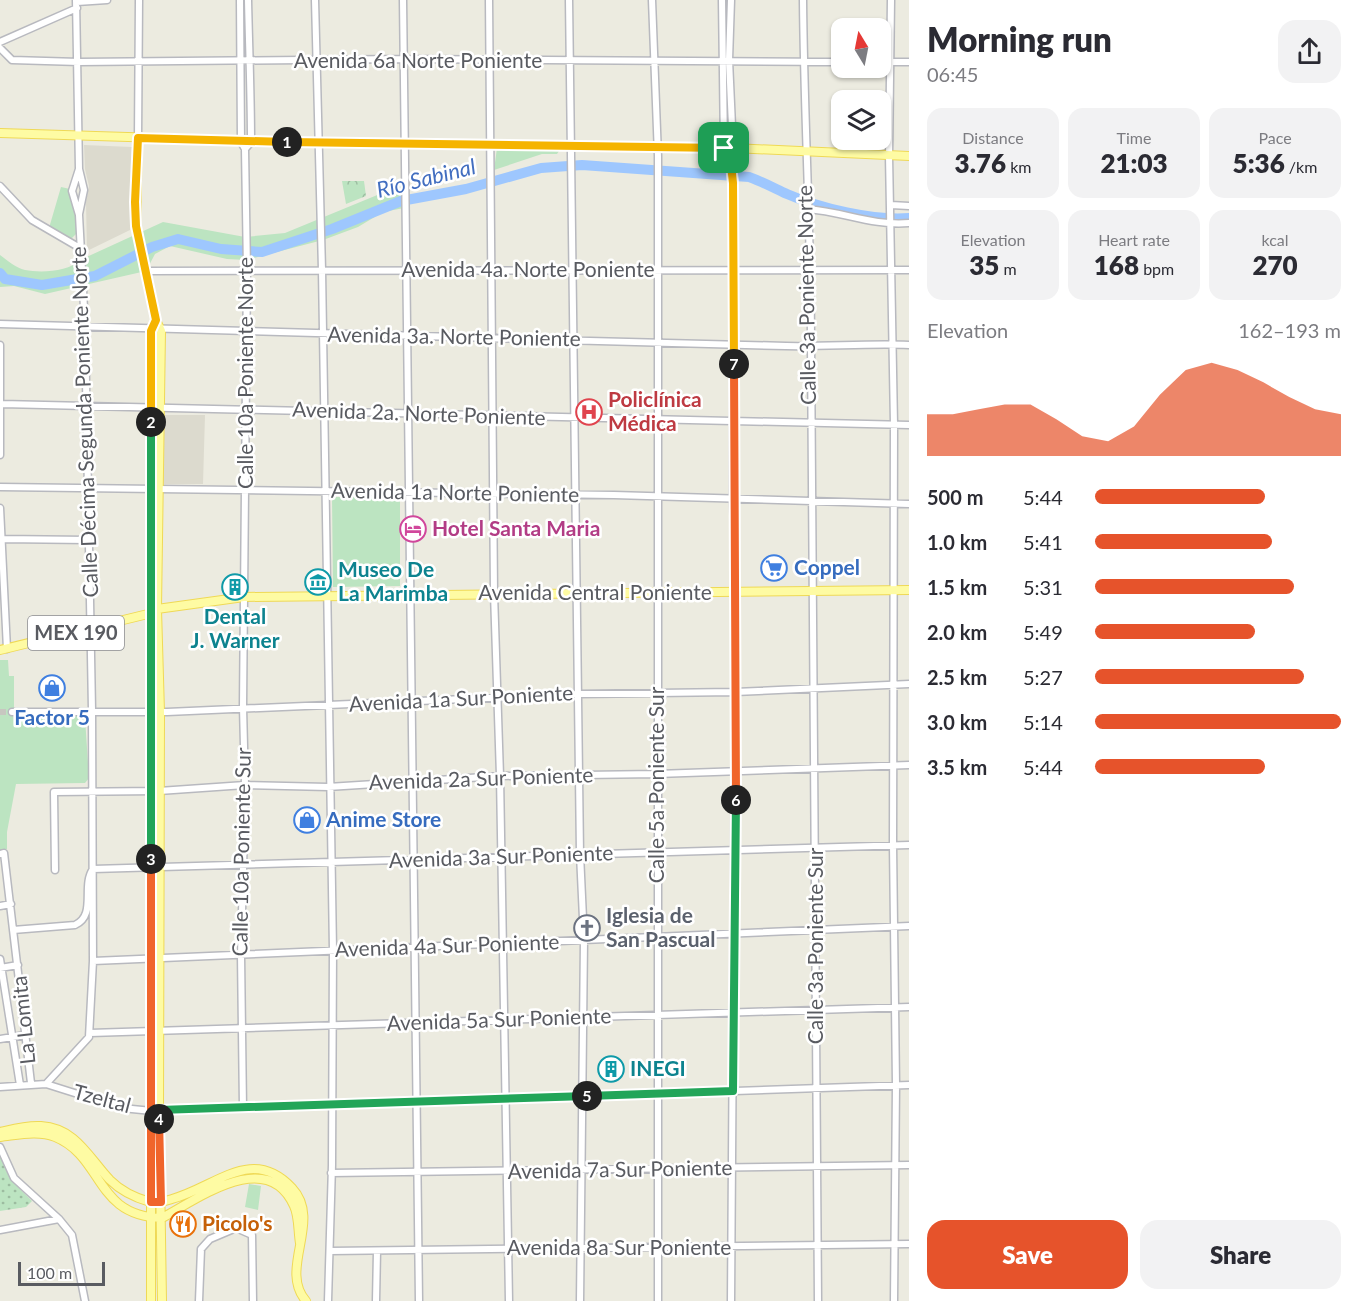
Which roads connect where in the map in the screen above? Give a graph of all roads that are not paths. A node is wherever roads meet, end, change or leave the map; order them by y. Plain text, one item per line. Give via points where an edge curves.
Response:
1 (107, 0) edge
2 (139, 0) edge
3 (240, 0) edge
4 (248, 0) edge
5 (315, 0) edge
6 (403, 0) edge
7 (489, 0) edge
8 (569, 0) edge
9 (652, 0) edge
10 (722, 0) edge
11 (731, 0) edge
12 (803, 0) edge
13 (891, 0) edge
14 (77, 3) edge
15 (891, 18) edge
16 (0, 42) edge
17 (0, 48) edge
18 (403, 59) junction
19 (490, 59) junction
20 (139, 60) junction
21 (316, 60) junction
22 (654, 60) junction
23 (721, 60) junction
24 (729, 60) junction
25 (240, 61) junction
26 (252, 61) junction
27 (569, 61) junction
28 (79, 62) junction
29 (803, 62) junction
30 (831, 62) edge
31 (891, 62) edge
32 (909, 62) edge
33 (891, 78) edge
34 (0, 133) edge
35 (79, 136) junction
36 (138, 138) junction
37 (251, 142) junction
38 (319, 143) junction
39 (404, 143) junction
40 (490, 143) junction
41 (569, 145) junction
42 (243, 146) junction
43 (657, 147) junction
44 (724, 148) junction
45 (804, 151) junction
46 (732, 155) junction
47 (889, 156) junction
48 (909, 156) edge
49 (79, 169) junction
50 (0, 186) edge
51 (891, 205) junction
52 (909, 206) edge
53 (808, 207) junction
54 (79, 215) junction
55 (909, 223) edge
56 (891, 224) junction
57 (80, 248) junction
58 (247, 270) junction
59 (322, 270) junction
60 (657, 270) junction
61 (734, 270) junction
62 (809, 270) junction
63 (892, 270) junction
64 (909, 270) edge
65 (146, 271) junction
66 (405, 271) junction
67 (572, 271) junction
68 (490, 272) junction
69 (156, 320) junction
70 (0, 324) edge
71 (85, 327) junction
72 (151, 331) junction
73 (161, 331) junction
74 (246, 332) junction
75 (323, 333) junction
76 (406, 335) junction
77 (490, 337) junction
78 (574, 339) junction
79 (657, 342) junction
80 (892, 344) junction
81 (0, 345) edge
82 (734, 345) junction
83 (909, 345) edge
84 (811, 346) junction
85 (1, 402) edge
86 (85, 404) junction
87 (155, 407) junction
88 (246, 409) junction
89 (324, 411) junction
90 (407, 412) junction
91 (492, 415) junction
92 (575, 418) junction
93 (657, 420) junction
94 (733, 422) junction
95 (809, 424) junction
96 (894, 424) junction
97 (909, 425) edge
98 (0, 455) edge
99 (0, 487) edge
100 (155, 488) junction
101 (87, 489) junction
102 (246, 489) junction
103 (325, 492) junction
104 (408, 493) junction
105 (492, 494) junction
106 (576, 495) junction
107 (657, 497) junction
108 (733, 500) junction
109 (810, 501) junction
110 (894, 504) junction
111 (909, 504) edge
112 (0, 508) edge
113 (2, 539) junction
114 (88, 540) junction
115 (812, 590) junction
116 (893, 590) junction
117 (909, 590) edge
118 (659, 592) junction
119 (736, 592) junction
120 (494, 593) junction
121 (578, 593) junction
122 (410, 594) junction
123 (326, 595) junction
124 (244, 597) junction
125 (155, 611) junction
126 (3, 628) edge
127 (90, 630) junction
128 (3, 650) edge
129 (909, 684) edge
130 (893, 685) junction
131 (813, 688) junction
132 (735, 692) junction
133 (578, 694) junction
134 (657, 694) junction
135 (495, 697) junction
136 (411, 700) junction
137 (328, 705) junction
138 (243, 707) junction
139 (92, 711) junction
140 (12, 712) tunnel mouth
141 (156, 712) junction
142 (893, 765) junction
143 (909, 765) edge
144 (814, 769) junction
145 (736, 770) junction
146 (657, 774) junction
147 (578, 775) junction
148 (500, 776) junction
149 (413, 780) junction
150 (245, 785) junction
151 (328, 787) junction
152 (91, 791) junction
153 (156, 791) junction
154 (893, 845) junction
155 (909, 845) edge
156 (816, 848) junction
157 (735, 850) junction
158 (657, 852) junction
159 (0, 854) edge
160 (580, 854) junction
161 (501, 857) junction
162 (414, 859) junction
163 (330, 862) junction
164 (242, 864) junction
165 (155, 867) junction
166 (93, 869) junction
167 (55, 870) dead end
168 (11, 904) junction
169 (0, 906) edge
170 (894, 926) junction
171 (909, 926) edge
172 (14, 930) junction
173 (815, 930) junction
174 (734, 933) junction
175 (657, 937) junction
176 (584, 940) junction
177 (503, 943) junction
178 (414, 947) junction
179 (333, 950) junction
180 (241, 954) junction
181 (156, 958) junction
182 (0, 959) edge
183 (93, 961) junction
184 (18, 965) junction
185 (1, 968) edge
186 (909, 1007) edge
187 (894, 1008) junction
188 (816, 1010) junction
189 (733, 1013) junction
190 (659, 1015) junction
191 (584, 1017) junction
192 (504, 1020) junction
193 (415, 1023) junction
194 (331, 1025) junction
195 (241, 1028) junction
196 (156, 1031) junction
197 (90, 1033) junction
198 (25, 1035) junction
199 (13, 1037) junction
200 (0, 1039) edge
201 (31, 1083) junction
202 (21, 1084) junction
203 (46, 1084) junction
204 (896, 1085) junction
205 (909, 1085) edge
206 (0, 1087) edge
207 (816, 1088) junction
208 (733, 1091) junction
209 (659, 1093) junction
210 (583, 1096) junction
211 (505, 1099) junction
212 (416, 1102) junction
213 (332, 1104) junction
214 (243, 1107) junction
215 (155, 1110) junction
216 (0, 1132) edge
217 (0, 1137) edge
218 (0, 1147) edge
219 (894, 1165) junction
220 (909, 1165) edge
221 (818, 1166) junction
222 (733, 1168) junction
223 (658, 1169) junction
224 (582, 1170) junction
225 (507, 1171) junction
226 (331, 1173) junction
227 (417, 1173) junction
228 (151, 1202) junction
229 (161, 1202) junction
230 (151, 1218) junction
231 (162, 1218) junction
232 (59, 1219) junction
233 (0, 1230) edge
234 (300, 1243) junction
235 (909, 1244) edge
236 (893, 1245) junction
237 (818, 1246) junction
238 (581, 1248) junction
239 (658, 1248) junction
240 (732, 1248) junction
241 (508, 1249) junction
242 (330, 1251) junction
243 (377, 1251) junction
244 (418, 1251) junction
245 (85, 1301) edge
246 (151, 1301) edge
247 (162, 1301) edge
248 (199, 1301) edge
249 (252, 1301) edge
250 (306, 1301) edge
251 (328, 1301) edge
252 (376, 1301) edge
253 (419, 1301) edge
254 (509, 1301) edge
255 (580, 1301) edge
256 (658, 1301) edge
257 (731, 1301) edge
258 (818, 1301) edge
259 (894, 1301) edge

1 - 14 street
2 - 20 street
3 - 25 street, Calle 10a Poniente Norte
4 - 26 street
5 - 21 street
6 - 18 street
7 - 19 street
8 - 27 street
9 - 22 street, Calle 5a Poniente Sur
10 - 23 street
11 - 24 street
12 - 29 street, Calle 3a Poniente Norte
13 - 15 street
14 - 16 street
14 - 28 street, Calle Décima Segunda Poniente Norte
17 - 28 street, Avenida 6a Norte Poniente via 12,60
18 - 19 street, Avenida 6a Norte Poniente
18 - 21 street, Avenida 6a Norte Poniente
18 - 39 street
19 - 27 street, Avenida 6a Norte Poniente
19 - 40 street
20 - 25 street, Avenida 6a Norte Poniente
20 - 28 street, Avenida 6a Norte Poniente
20 - 36 street
21 - 26 street, Avenida 6a Norte Poniente
21 - 38 street
22 - 23 street, Avenida 6a Norte Poniente
22 - 27 street, Avenida 6a Norte Poniente
22 - 43 street, Calle 5a Poniente Sur
23 - 24 street, Avenida 6a Norte Poniente
23 - 44 street
24 - 29 street, Avenida 6a Norte Poniente
24 - 46 street
25 - 26 street, Avenida 6a Norte Poniente
25 - 42 street, Calle 10a Poniente Norte
26 - 37 street
27 - 41 street
28 - 35 street, Calle Décima Segunda Poniente Norte
29 - 30 street, Avenida 6a Norte Poniente
29 - 45 street, Calle 3a Poniente Norte
31 - 32 street
33 - 47 street
34 - 35 main road
35 - 36 main road
35 - 49 street, Calle Décima Segunda Poniente Norte
36 - 42 main road
36 - 65 main road via 135,202
37 - 38 main road
37 - 42 main road
38 - 39 main road
38 - 59 street
39 - 40 main road
39 - 66 street
40 - 41 main road
40 - 68 street
41 - 43 main road
41 - 67 street
42 - 58 street, Calle 10a Poniente Norte
43 - 44 main road
43 - 60 street, Calle 5a Poniente Sur
44 - 46 main road
45 - 46 main road
45 - 47 main road
45 - 53 street, Calle 3a Poniente Norte
46 - 61 street
47 - 48 main road
47 - 51 street
49 - 54 street, Calle Décima Segunda Poniente Norte via 84,190
49 - 54 street, Calle Décima Segunda Poniente Norte via 72,191
50 - 57 street via 32,220
51 - 52 street
51 - 56 street
53 - 56 street via 863,222
53 - 62 street, Calle 3a Poniente Norte
54 - 57 street, Calle Décima Segunda Poniente Norte
55 - 56 street
56 - 63 street
57 - 71 street, Calle Décima Segunda Poniente Norte
58 - 59 street, Avenida 4a. Norte Poniente
58 - 65 street, Avenida 4a. Norte Poniente
58 - 74 street, Calle 10a Poniente Norte
59 - 66 street, Avenida 4a. Norte Poniente
59 - 75 street
60 - 61 street, Avenida 4a. Norte Poniente
60 - 67 street, Avenida 4a. Norte Poniente
60 - 79 street, Calle 5a Poniente Sur
61 - 62 street, Avenida 4a. Norte Poniente
61 - 82 street
62 - 63 street, Avenida 4a. Norte Poniente
62 - 84 street, Calle 3a Poniente Norte
63 - 64 street, Avenida 4a. Norte Poniente
63 - 80 street
65 - 69 main road
66 - 68 street, Avenida 4a. Norte Poniente
66 - 76 street
67 - 68 street, Avenida 4a. Norte Poniente
67 - 78 street
68 - 77 street
69 - 72 main road
69 - 73 main road
70 - 71 street, Avenida 3a. Norte Poniente
71 - 72 street, Avenida 3a. Norte Poniente
71 - 86 street, Calle Décima Segunda Poniente Norte
72 - 73 street, Avenida 3a. Norte Poniente
72 - 87 main road
73 - 74 street, Avenida 3a. Norte Poniente
73 - 87 main road
74 - 75 street, Avenida 3a. Norte Poniente
74 - 88 street, Calle 10a Poniente Norte
75 - 76 street, Avenida 3a. Norte Poniente
75 - 89 street
76 - 77 street, Avenida 3a. Norte Poniente
76 - 90 street
77 - 78 street, Avenida 3a. Norte Poniente
77 - 91 street
78 - 79 street, Avenida 3a. Norte Poniente
78 - 92 street
79 - 82 street, Avenida 3a. Norte Poniente
79 - 93 street, Calle 5a Poniente Sur
80 - 83 street, Avenida 3a. Norte Poniente
80 - 84 street, Avenida 3a. Norte Poniente
80 - 96 street
81 - 85 street
82 - 84 street, Avenida 3a. Norte Poniente
82 - 94 street
84 - 95 street, Calle 3a Poniente Norte
85 - 86 street, Avenida 2a. Norte Poniente
85 - 98 street
86 - 87 street, Avenida 2a. Norte Poniente
86 - 101 street, Calle Décima Segunda Poniente Norte
87 - 88 street, Avenida 2a. Norte Poniente
87 - 100 main road
88 - 89 street, Avenida 2a. Norte Poniente
88 - 102 street, Calle 10a Poniente Norte
89 - 90 street, Avenida 2a. Norte Poniente
89 - 103 street
90 - 91 street, Avenida 2a. Norte Poniente
90 - 104 street
91 - 92 street, Avenida 2a. Norte Poniente
91 - 105 street
92 - 93 street, Avenida 2a. Norte Poniente
92 - 106 street
93 - 94 street, Avenida 2a. Norte Poniente
93 - 107 street, Calle 5a Poniente Sur
94 - 95 street, Avenida 2a. Norte Poniente
94 - 108 street
95 - 96 street, Avenida 2a. Norte Poniente
95 - 109 street, Calle 3a Poniente Norte
96 - 97 street, Avenida 2a. Norte Poniente
96 - 110 street
99 - 101 street, Avenida 1a Norte Poniente
100 - 101 street, Avenida 1a Norte Poniente
100 - 102 street, Avenida 1a Norte Poniente
100 - 125 main road
101 - 114 street, Calle Décima Segunda Poniente Norte
102 - 103 street, Avenida 1a Norte Poniente
102 - 124 street, Calle 10a Poniente Norte
103 - 104 street, Avenida 1a Norte Poniente
103 - 123 street
104 - 105 street, Avenida 1a Norte Poniente
104 - 122 street
105 - 106 street, Avenida 1a Norte Poniente
105 - 120 street
106 - 107 street, Avenida 1a Norte Poniente
106 - 121 street
107 - 108 street, Avenida 1a Norte Poniente
107 - 118 street, Calle 5a Poniente Sur
108 - 109 street, Avenida 1a Norte Poniente
108 - 119 street
109 - 110 street, Avenida 1a Norte Poniente
109 - 115 street, Calle 3a Poniente Norte
110 - 111 street, Avenida 1a Norte Poniente
110 - 116 street
112 - 113 street
113 - 114 street
113 - 126 street
114 - 127 street, Calle Décima Segunda Poniente Norte
115 - 116 main road, Avenida Central Poniente / MEX 190
115 - 119 main road, Avenida Central Poniente / MEX 190
115 - 131 street, Calle 3a Poniente Sur
116 - 117 main road, Avenida Central Poniente / MEX 190
116 - 130 street
118 - 119 main road, Avenida Central Poniente / MEX 190
118 - 121 main road, Avenida Central Poniente / MEX 190
118 - 134 street, Calle 5a Poniente Sur
119 - 132 street
120 - 121 main road, Avenida Central Poniente / MEX 190
120 - 122 main road, Avenida Central Poniente / MEX 190
120 - 135 street
121 - 133 street
122 - 123 main road, Avenida Central Poniente / MEX 190
122 - 136 street
123 - 124 main road, Avenida Central Poniente / MEX 190
123 - 137 street
124 - 125 main road, Avenida Central Poniente / MEX 190
124 - 138 street, Calle 10a Poniente Sur
125 - 127 main road, Avenida Central Poniente / MEX 190
125 - 141 main road
126 - 128 street
127 - 128 main road, Avenida Central Poniente / MEX 190
127 - 139 street, Calle Décima Segunda Poniente Norte
129 - 130 street, Avenida 1a Sur Poniente
130 - 131 street, Avenida 1a Sur Poniente
130 - 142 street
131 - 132 street, Avenida 1a Sur Poniente
131 - 144 street, Calle 3a Poniente Sur
132 - 134 street, Avenida 1a Sur Poniente
132 - 145 street
133 - 134 street, Avenida 1a Sur Poniente
133 - 135 street, Avenida 1a Sur Poniente
133 - 147 street
134 - 146 street, Calle 5a Poniente Sur
135 - 136 street, Avenida 1a Sur Poniente
135 - 148 street
136 - 137 street, Avenida 1a Sur Poniente
136 - 149 street
137 - 138 street, Avenida 1a Sur Poniente
137 - 151 street
138 - 141 street, Avenida 1a Sur Poniente
138 - 150 street, Calle 10a Poniente Sur
139 - 140 street, Avenida 1a Sur Poniente
139 - 141 street, Avenida 1a Sur Poniente
139 - 152 street, Calle Décima Segunda Poniente Norte
141 - 153 main road
142 - 143 street, Avenida 2a Sur Poniente
142 - 144 street, Avenida 2a Sur Poniente
142 - 154 street
144 - 145 street, Avenida 2a Sur Poniente
144 - 156 street, Calle 3a Poniente Sur
145 - 146 street, Avenida 2a Sur Poniente
145 - 157 street
146 - 147 street, Avenida 2a Sur Poniente
146 - 158 street, Calle 5a Poniente Sur
147 - 148 street, Avenida 2a Sur Poniente
147 - 160 street
148 - 149 street, Avenida 2a Sur Poniente
148 - 161 street
149 - 151 street, Avenida 2a Sur Poniente
149 - 162 street
150 - 151 street, Avenida 2a Sur Poniente
150 - 153 street, Avenida 2a Sur Poniente
150 - 164 street, Calle 10a Poniente Sur
151 - 163 street
152 - 153 street, Avenida 2a Sur Poniente
152 - 166 street, Calle Décima Segunda Poniente Norte
152 - 167 street, Avenida 2a Sur Poniente via 54,792
153 - 165 main road
154 - 155 street, Avenida 3a Sur Poniente
154 - 156 street, Avenida 3a Sur Poniente
154 - 170 street
156 - 157 street, Avenida 3a Sur Poniente
156 - 173 street, Calle 3a Poniente Sur
157 - 158 street, Avenida 3a Sur Poniente
157 - 174 street
158 - 160 street, Avenida 3a Sur Poniente
158 - 175 street, Calle 5a Poniente Sur
159 - 168 street, La Lomita via 4,854
160 - 161 street, Avenida 3a Sur Poniente
160 - 176 street
161 - 162 street, Avenida 3a Sur Poniente
161 - 177 street
162 - 163 street, Avenida 3a Sur Poniente
162 - 178 street
163 - 164 street, Avenida 3a Sur Poniente
163 - 179 street
164 - 165 street, Avenida 3a Sur Poniente
164 - 180 street, Calle 10a Poniente Sur
165 - 166 street, Avenida 3a Sur Poniente
165 - 181 main road
166 - 172 street via 82,921 75,925
166 - 183 street
168 - 169 street
168 - 172 street, La Lomita
170 - 171 street, Avenida 4a Sur Poniente
170 - 173 street, Avenida 4a Sur Poniente
170 - 187 street
172 - 184 street, La Lomita
173 - 174 street, Avenida 4a Sur Poniente
173 - 188 street, Calle 3a Poniente Sur
174 - 175 street, Avenida 4a Sur Poniente
174 - 189 street
175 - 176 street, Avenida 4a Sur Poniente
175 - 190 street, Calle 5a Poniente Sur
176 - 177 street, Avenida 4a Sur Poniente
176 - 191 street
177 - 178 street, Avenida 4a Sur Poniente
177 - 192 street
178 - 179 street, Avenida 4a Sur Poniente
178 - 193 street
179 - 180 street, Avenida 4a Sur Poniente
179 - 194 street
180 - 181 street, Avenida 4a Sur Poniente
180 - 195 street, Calle 10a Poniente Sur
181 - 183 street, Avenida 4a Sur Poniente
181 - 196 main road
182 - 185 street, La Lomita
183 - 197 street
184 - 185 street
184 - 198 street, La Lomita
185 - 199 street, La Lomita
186 - 187 street, Avenida 5a Sur Poniente
187 - 188 street, Avenida 5a Sur Poniente
187 - 204 street
188 - 189 street, Avenida 5a Sur Poniente
188 - 207 street, Calle 3a Poniente Sur
189 - 190 street, Avenida 5a Sur Poniente
189 - 208 street
190 - 191 street, Avenida 5a Sur Poniente
190 - 209 street, Calle 5a Poniente Sur
191 - 192 street, Avenida 5a Sur Poniente
191 - 210 street
192 - 193 street, Avenida 5a Sur Poniente
192 - 211 street
193 - 194 street, Avenida 5a Sur Poniente
193 - 212 street
194 - 195 street, Avenida 5a Sur Poniente
194 - 213 street
195 - 196 street, Avenida 5a Sur Poniente
195 - 214 street, Calle 10a Poniente Sur
196 - 197 street, Avenida 5a Sur Poniente
196 - 215 main road
197 - 203 street
198 - 199 street
198 - 201 street, La Lomita
199 - 200 street
199 - 202 street, La Lomita
201 - 202 street, Tzeltal
201 - 203 street, Tzeltal
202 - 206 street, Tzeltal
203 - 215 street, Tzeltal via 122,1108
204 - 205 street, Tzeltal
204 - 207 street, Tzeltal
204 - 219 street
207 - 208 street, Tzeltal
207 - 221 street, Calle 3a Poniente Sur
208 - 209 street, Tzeltal
208 - 222 street
209 - 210 street, Tzeltal
209 - 223 street, Calle 5a Poniente Sur
210 - 211 street, Tzeltal
210 - 224 street
211 - 212 street, Tzeltal
211 - 225 street
212 - 213 street, Tzeltal
212 - 227 street
213 - 214 street, Tzeltal
213 - 226 street
214 - 215 street, Tzeltal
215 - 228 main road
215 - 229 main road
216 - 228 main road via 40,1125 57,1128 87,1149 120,1189
217 - 230 main road via 55,1137 79,1154 118,1205
218 - 232 street via 14,1178
219 - 220 street, Avenida 7a Sur Poniente
219 - 221 street, Avenida 7a Sur Poniente
219 - 236 street
221 - 222 street, Avenida 7a Sur Poniente
221 - 237 street, Calle 3a Poniente Sur
222 - 223 street, Avenida 7a Sur Poniente
222 - 240 street
223 - 224 street, Avenida 7a Sur Poniente
223 - 239 street, Calle 5a Poniente Sur
224 - 225 street, Avenida 7a Sur Poniente
224 - 238 street
225 - 227 street, Avenida 7a Sur Poniente
225 - 241 street
226 - 227 street, Avenida 7a Sur Poniente
226 - 242 street
227 - 244 street
228 - 229 main road
228 - 230 main road
229 - 231 main road
229 - 234 main road via 244,1170 266,1169 295,1191 304,1206
230 - 231 main road
230 - 246 main road
231 - 234 main road via 242,1179 262,1177 276,1184 295,1207
231 - 247 main road
232 - 233 street
232 - 245 street via 75,1240
234 - 250 main road via 297,1277 300,1294
235 - 236 street, Avenida 8a Sur Poniente
236 - 237 street, Avenida 8a Sur Poniente
236 - 259 street
237 - 240 street, Avenida 8a Sur Poniente
237 - 258 street, Calle 3a Poniente Sur
238 - 239 street, Avenida 8a Sur Poniente
238 - 241 street, Avenida 8a Sur Poniente
238 - 255 street
239 - 240 street, Avenida 8a Sur Poniente
239 - 256 street, Calle 5a Poniente Sur
240 - 257 street
241 - 244 street, Avenida 8a Sur Poniente
241 - 254 street
242 - 243 street, Avenida 8a Sur Poniente
242 - 251 street
243 - 244 street, Avenida 8a Sur Poniente
243 - 252 street
244 - 253 street
248 - 249 street via 201,1249 210,1239 236,1228 252,1235

